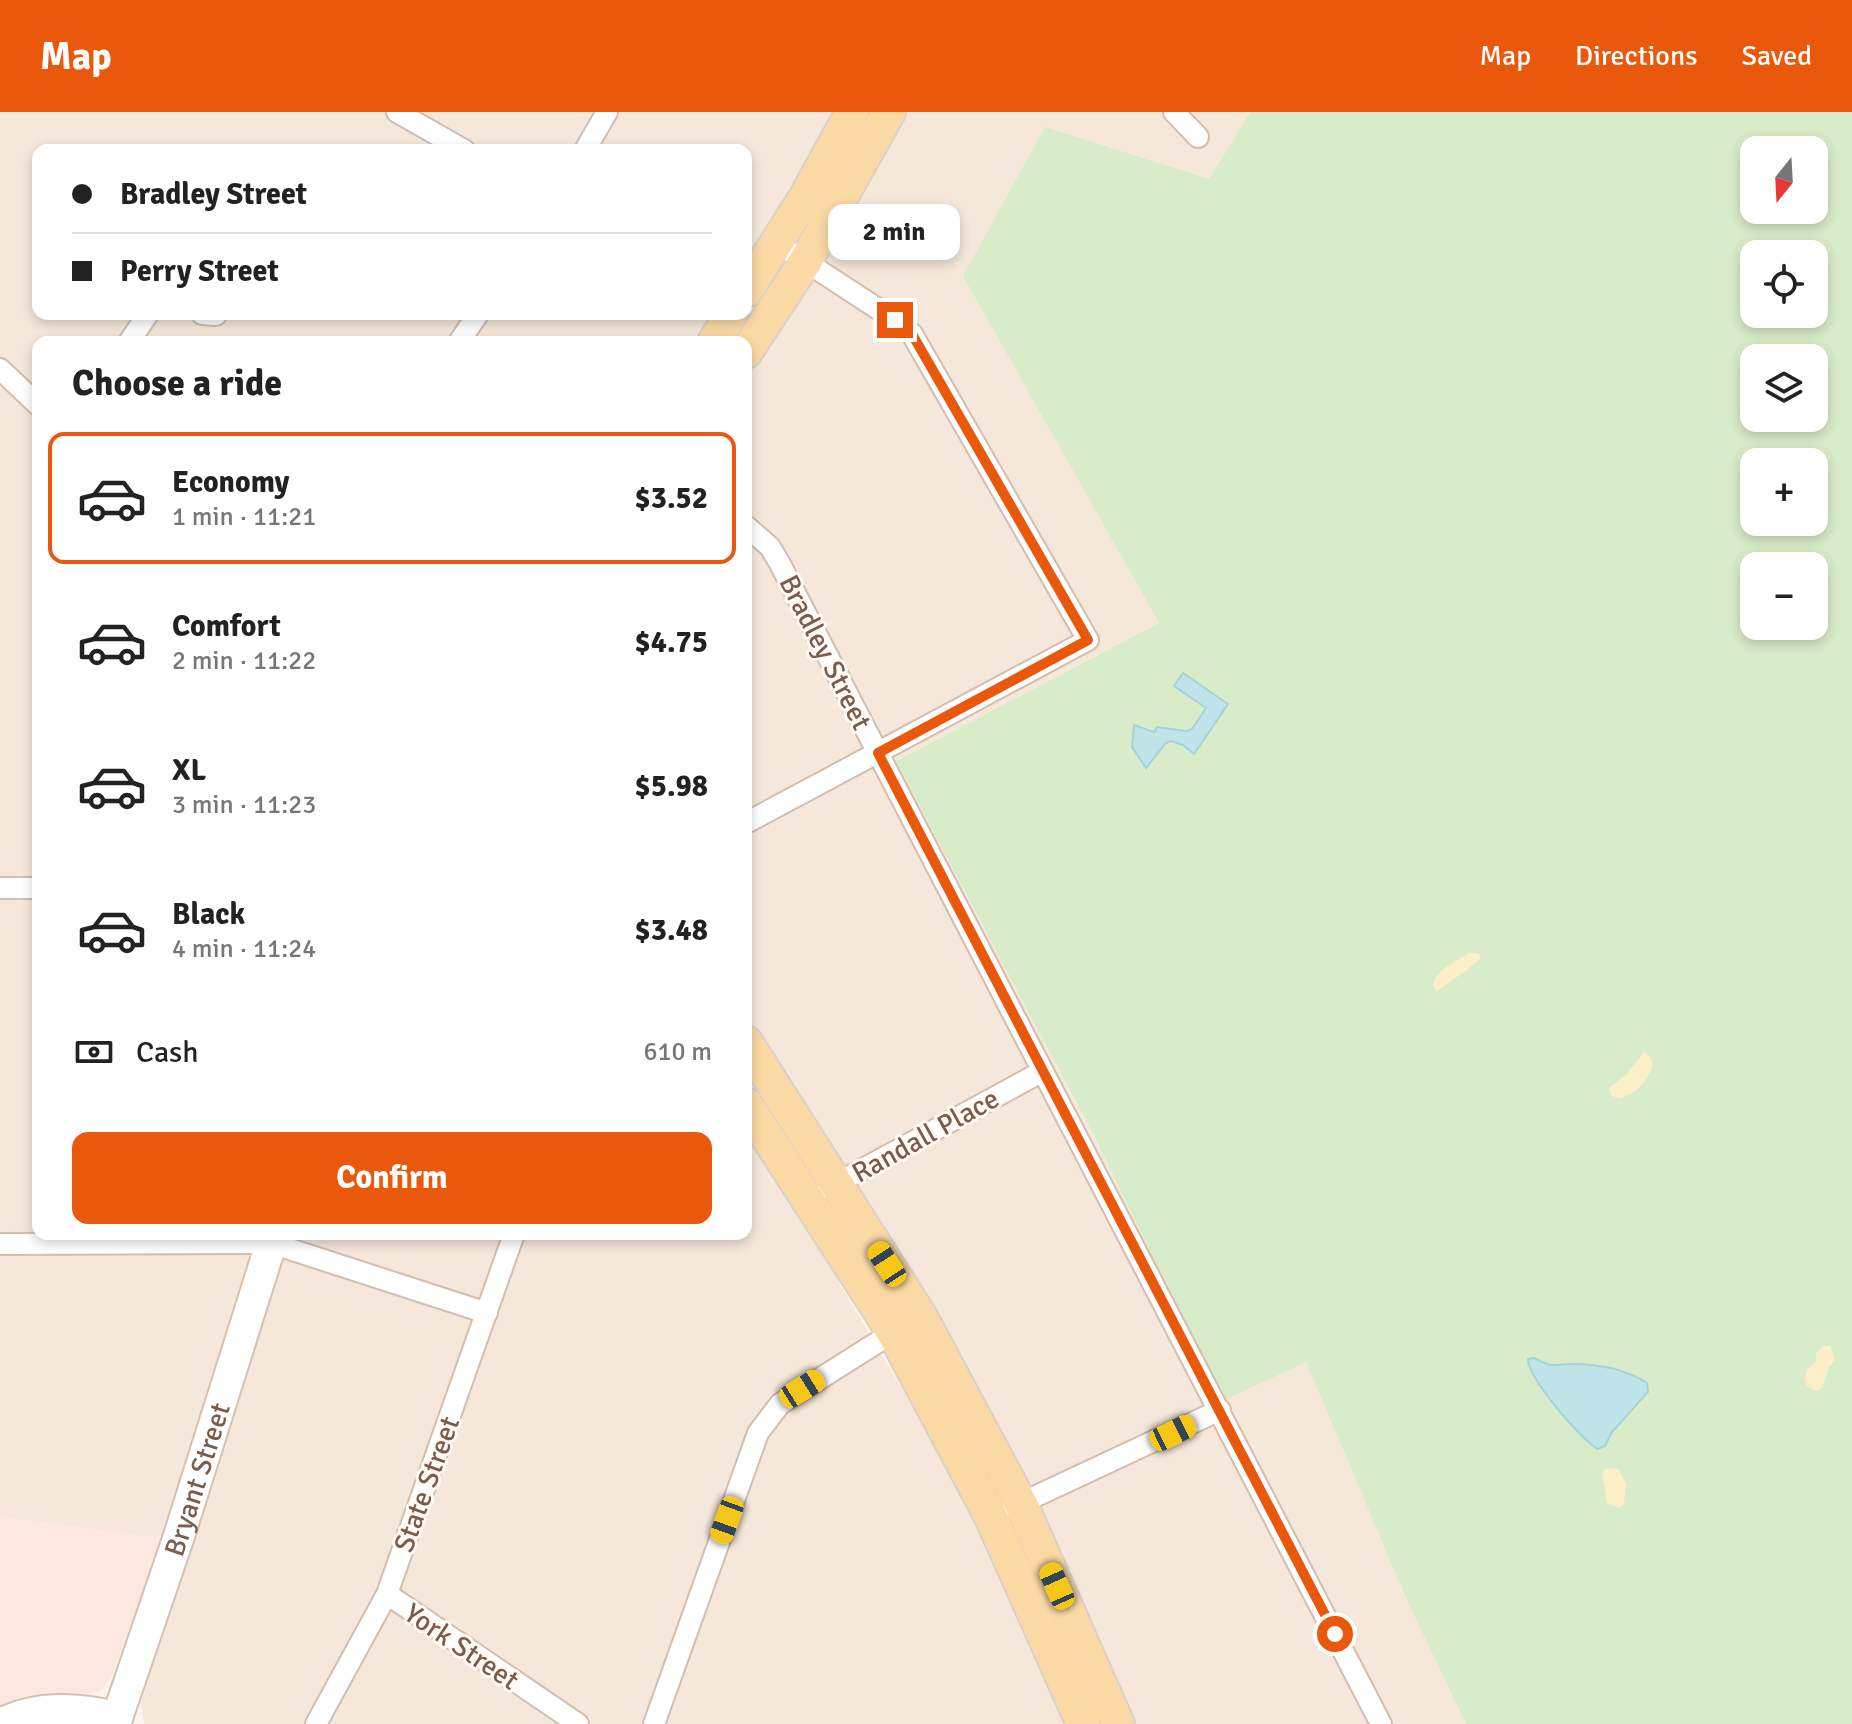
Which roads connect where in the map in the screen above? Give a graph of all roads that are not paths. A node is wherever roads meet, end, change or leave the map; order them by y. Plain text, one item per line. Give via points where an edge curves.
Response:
1 (397, 112) edge
2 (607, 112) edge
3 (852, 112) edge
4 (889, 112) edge
5 (1174, 112) edge
6 (1198, 137) dead end
7 (453, 144) edge
8 (588, 144) edge
9 (777, 243) junction
10 (805, 262) junction
11 (752, 282) edge
12 (752, 342) edge
13 (0, 369) edge
14 (32, 399) edge
15 (752, 531) edge
16 (878, 753) junction
17 (752, 820) edge
18 (0, 888) edge
19 (32, 888) edge
20 (752, 1052) edge
21 (1043, 1071) junction
22 (752, 1114) edge
23 (835, 1184) junction
24 (806, 1199) junction
25 (218, 1240) edge
26 (272, 1240) edge
27 (275, 1240) edge
28 (512, 1240) edge
29 (0, 1244) edge
30 (487, 1313) junction
31 (921, 1317) junction
32 (893, 1332) junction
33 (1220, 1410) junction
34 (1021, 1504) junction
35 (991, 1517) junction
36 (387, 1594) junction
37 (116, 1720) edge
38 (1376, 1722) edge
39 (0, 1724) edge
40 (316, 1724) edge
41 (578, 1724) edge
42 (654, 1724) edge
43 (1083, 1724) edge
44 (1118, 1724) edge

1 - 7 street
2 - 8 street
3 - 9 main road
4 - 10 main road
5 - 6 street
9 - 10 street
9 - 11 main road
10 - 12 main road
10 - 16 street via 912,334 1088,640
13 - 14 street
15 - 16 street, Bradley Street via 780,564
16 - 17 street
16 - 21 street, Bradley Street
18 - 19 street
20 - 23 main road
21 - 23 street, Randall Place
21 - 33 street, Bradley Street
22 - 24 main road
23 - 24 street, Randall Place
23 - 31 main road
24 - 32 main road
25 - 29 street
26 - 37 main road, Bryant Street
27 - 30 street
28 - 30 street, State Street
30 - 36 street, State Street
31 - 32 street
31 - 34 main road
32 - 35 main road
32 - 42 street via 780,1404 758,1433
33 - 34 street
33 - 38 street, Bradley Street
34 - 35 street
34 - 44 main road
35 - 43 main road
36 - 40 street, State Street
36 - 41 street, York Street
37 - 39 main road via 57,1709

